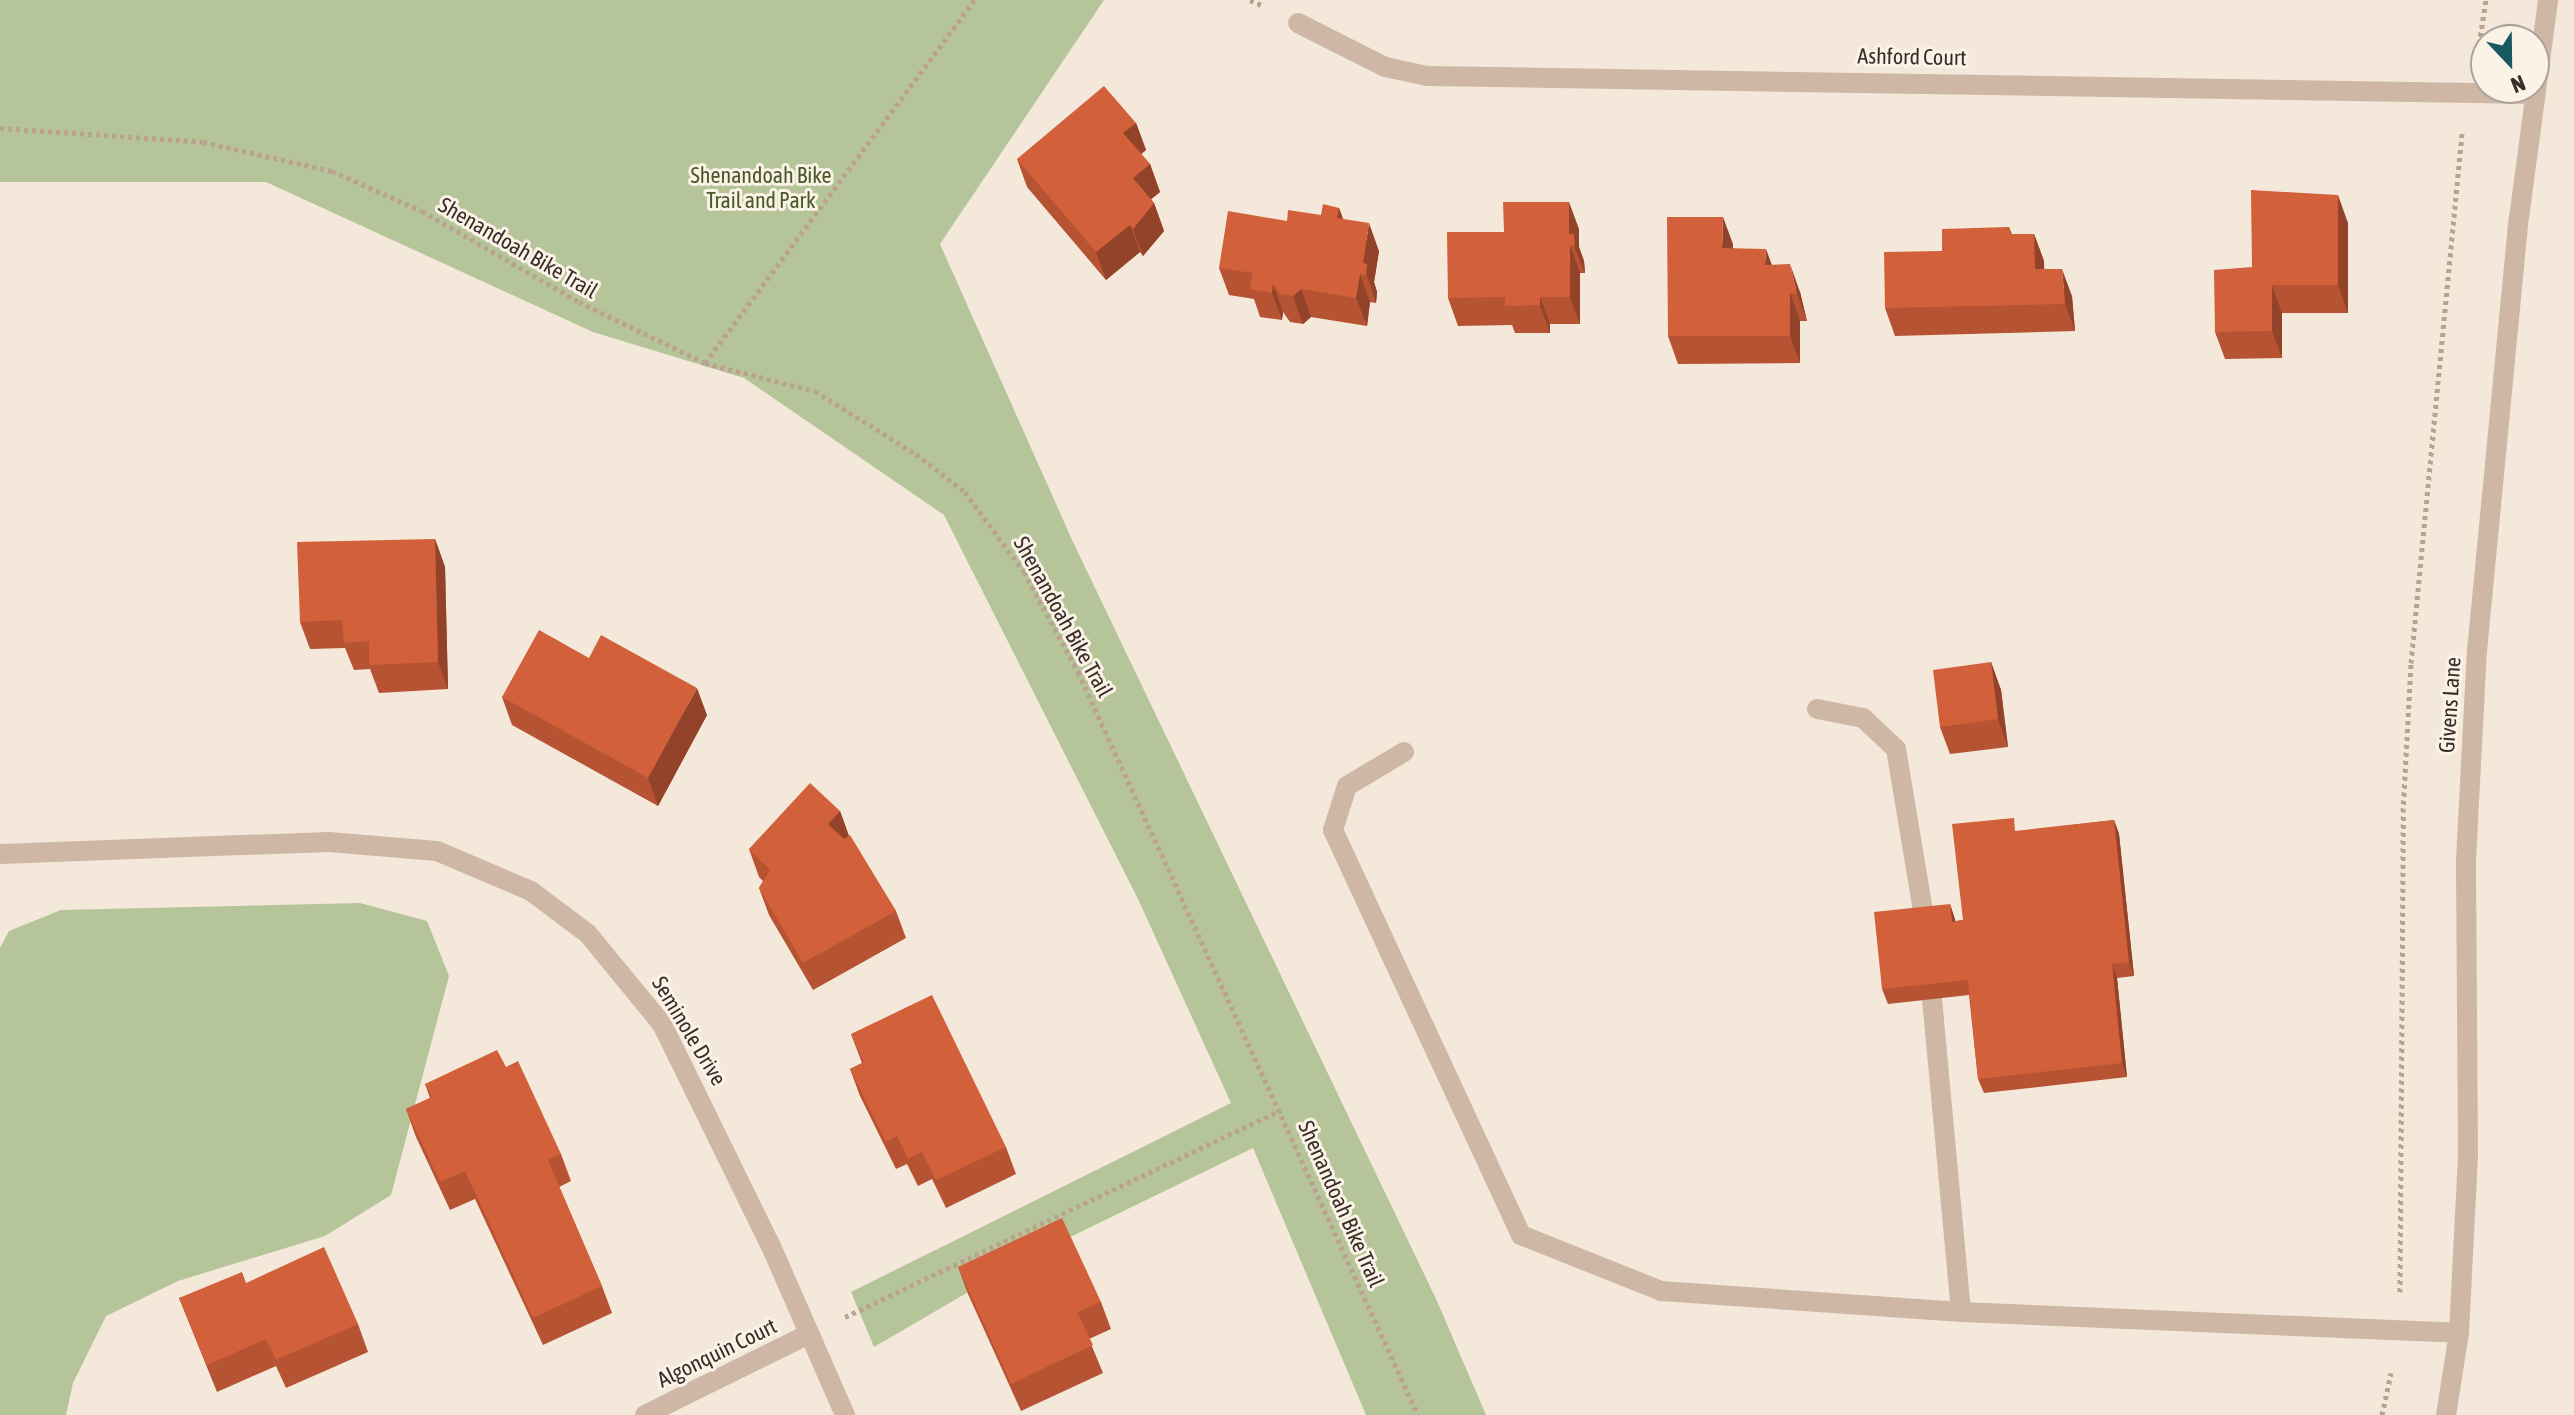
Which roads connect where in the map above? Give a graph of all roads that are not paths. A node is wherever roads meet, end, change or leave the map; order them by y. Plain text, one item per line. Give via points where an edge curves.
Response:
1 (2548, 0) edge
2 (1298, 23) dead end
3 (2545, 24) edge
4 (2470, 93) edge
5 (2535, 104) edge
6 (1817, 709) dead end
7 (1404, 752) dead end
8 (0, 854) edge
9 (1925, 922) edge
10 (1932, 999) edge
11 (1961, 1312) junction
12 (2459, 1333) junction
13 (809, 1334) junction
14 (645, 1415) edge
15 (845, 1415) edge
16 (2446, 1415) edge

1 - 3 street, Givens Lane
2 - 4 street, Ashford Court via 1385,67 1427,76
5 - 12 street, Givens Lane via 2502,380 2471,759 2466,859 2468,1155
6 - 9 street via 1863,718 1896,749
7 - 11 street via 1347,786 1333,830 1521,1235 1661,1291
8 - 13 street, Seminole Drive via 329,842 437,851 531,891 588,934 662,1024
10 - 11 street
11 - 12 street
12 - 16 street, Givens Lane
13 - 14 street, Algonquin Court
13 - 15 street, Seminole Drive

